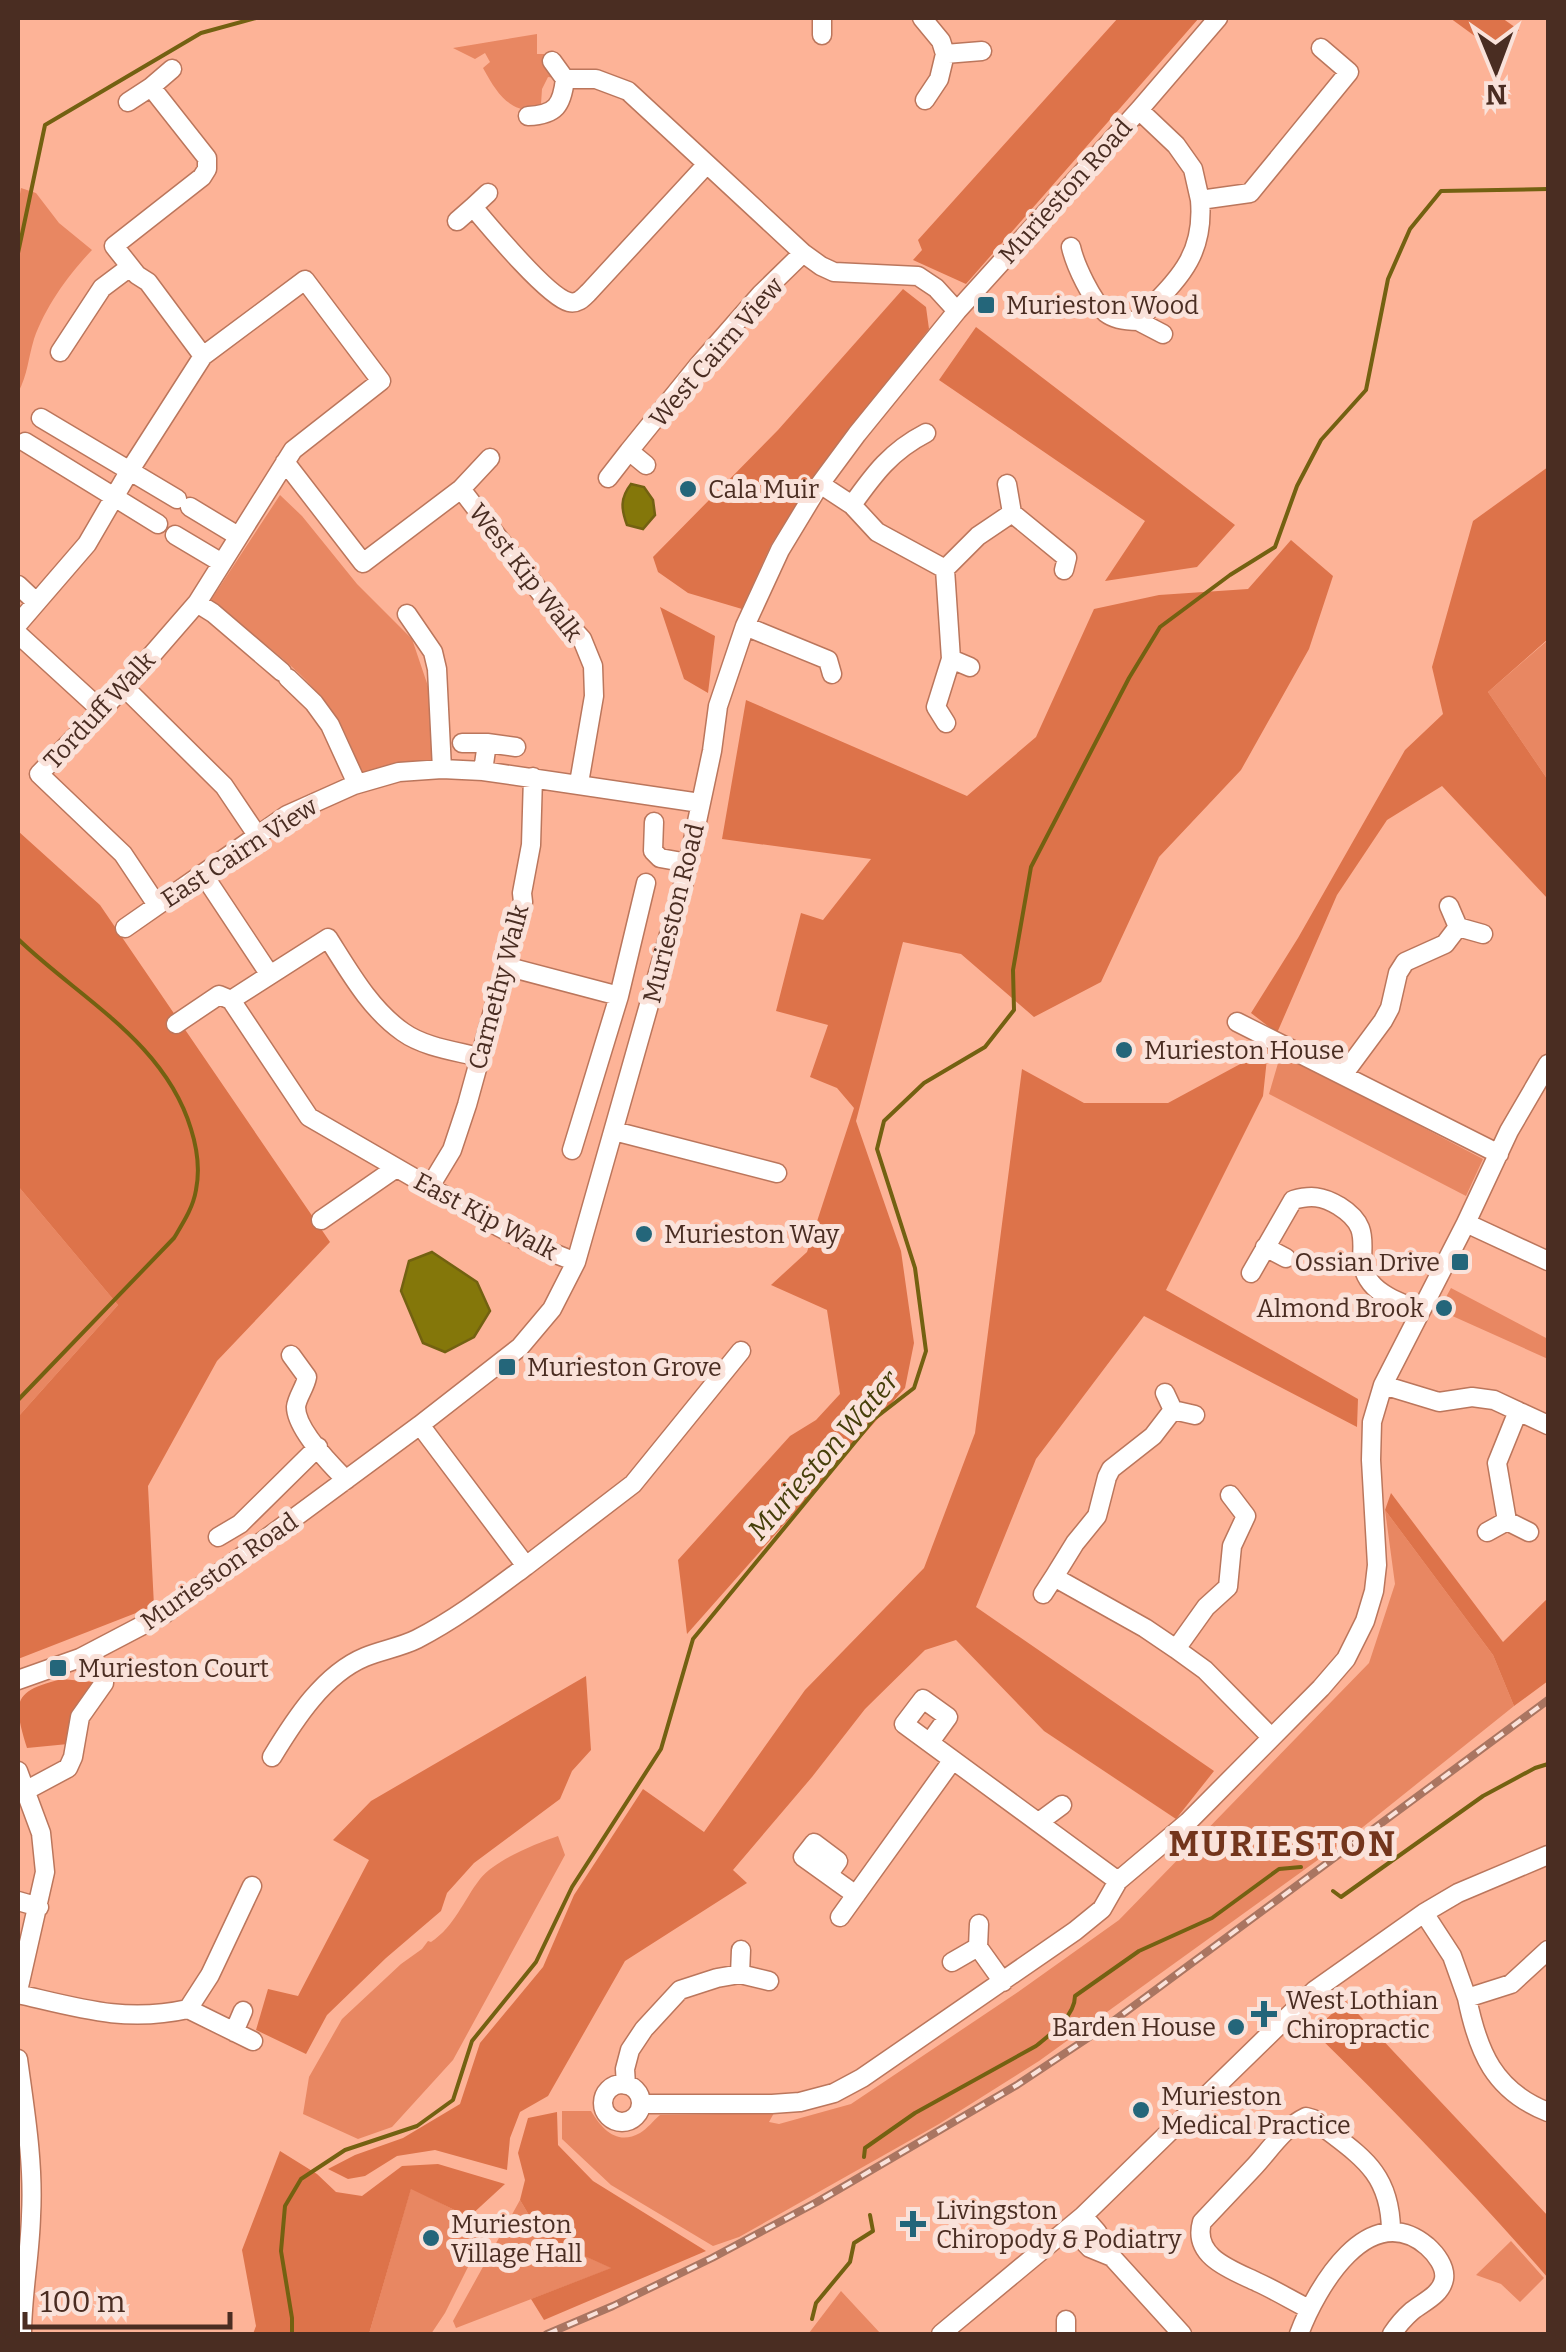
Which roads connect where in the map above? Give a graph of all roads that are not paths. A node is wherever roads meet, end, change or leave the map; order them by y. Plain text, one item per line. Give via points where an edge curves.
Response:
1 (922, 18) edge
2 (1218, 18) edge
3 (1322, 48) dead end
4 (982, 51) dead end
5 (945, 54) junction
6 (552, 62) dead end
7 (172, 69) dead end
8 (566, 78) junction
9 (151, 86) junction
10 (925, 100) dead end
11 (128, 102) dead end
12 (1139, 110) junction
13 (528, 116) dead end
14 (706, 164) junction
15 (488, 194) dead end
16 (1200, 200) junction
17 (473, 207) junction
18 (457, 221) dead end
19 (804, 254) junction
20 (1069, 258) dead end
21 (130, 267) junction
22 (957, 311) junction
23 (1138, 321) junction
24 (1163, 334) dead end
25 (60, 352) dead end
26 (203, 356) junction
27 (41, 418) dead end
28 (926, 433) dead end
29 (25, 442) dead end
30 (629, 451) junction
31 (490, 458) dead end
32 (285, 462) junction
33 (646, 465) dead end
34 (130, 470) junction
35 (608, 478) dead end
36 (820, 484) junction
37 (1006, 484) dead end
38 (461, 489) junction
39 (114, 497) junction
40 (852, 505) junction
41 (1012, 513) junction
42 (158, 524) dead end
43 (175, 535) dead end
44 (238, 536) junction
45 (1067, 560) dead end
46 (222, 563) junction
47 (945, 569) junction
48 (18, 585) edge
49 (36, 602) junction
50 (197, 603) junction
51 (406, 614) dead end
52 (18, 624) edge
53 (745, 626) junction
54 (18, 634) edge
55 (951, 659) junction
56 (834, 662) dead end
57 (970, 667) dead end
58 (124, 687) junction
59 (101, 710) junction
60 (936, 713) dead end
61 (487, 743) junction
62 (462, 744) dead end
63 (516, 746) dead end
64 (442, 770) junction
65 (483, 771) junction
66 (533, 777) junction
67 (579, 783) junction
68 (357, 784) junction
69 (700, 803) junction
70 (654, 822) dead end
71 (258, 835) junction
72 (688, 863) junction
73 (204, 874) junction
74 (646, 883) dead end
75 (157, 904) junction
76 (1449, 906) dead end
77 (125, 928) dead end
78 (1458, 928) junction
79 (1483, 934) dead end
80 (505, 966) junction
81 (270, 975) junction
82 (619, 996) junction
83 (232, 1000) junction
84 (1237, 1022) dead end
85 (176, 1024) dead end
86 (480, 1057) junction
87 (1548, 1064) edge
88 (1342, 1074) junction
89 (614, 1131) junction
90 (572, 1150) dead end
91 (1499, 1154) junction
92 (768, 1165) dead end
93 (396, 1168) junction
94 (430, 1188) junction
95 (321, 1220) dead end
96 (1466, 1224) junction
97 (1265, 1246) junction
98 (1286, 1258) dead end
99 (1548, 1261) edge
100 (576, 1262) junction
101 (1251, 1274) dead end
102 (1420, 1311) junction
103 (291, 1355) dead end
104 (730, 1356) dead end
105 (1383, 1385) junction
106 (1518, 1411) junction
107 (1195, 1415) dead end
108 (1548, 1424) edge
109 (420, 1425) junction
110 (318, 1448) junction
111 (346, 1480) junction
112 (1230, 1495) dead end
113 (1507, 1521) junction
114 (1488, 1532) dead end
115 (1529, 1532) dead end
116 (218, 1538) dead end
117 (526, 1566) junction
118 (1054, 1577) junction
119 (1043, 1594) dead end
120 (1176, 1649) junction
121 (18, 1680) edge
122 (104, 1683) dead end
123 (1271, 1737) junction
124 (930, 1742) dead end
125 (272, 1757) dead end
126 (952, 1761) junction
127 (18, 1771) edge
128 (26, 1791) junction
129 (1062, 1805) dead end
130 (1040, 1822) junction
131 (1548, 1855) edge
132 (828, 1875) dead end
133 (1118, 1880) junction
134 (252, 1886) dead end
135 (856, 1895) junction
136 (18, 1901) edge
137 (38, 1907) junction
138 (1424, 1912) junction
139 (840, 1917) dead end
140 (979, 1924) dead end
141 (978, 1947) junction
142 (741, 1950) dead end
143 (1548, 1950) edge
144 (952, 1962) dead end
145 (740, 1974) junction
146 (769, 1981) dead end
147 (1004, 1982) junction
148 (18, 1992) edge
149 (1467, 1998) junction
150 (188, 2008) junction
151 (244, 2012) dead end
152 (234, 2032) junction
153 (253, 2042) dead end
154 (18, 2058) edge
155 (626, 2085) junction
156 (641, 2104) junction
157 (1548, 2112) edge
158 (1077, 2222) junction
159 (1390, 2230) junction
160 (1309, 2309) junction
161 (22, 2334) edge
162 (941, 2334) edge
163 (1182, 2334) edge
164 (1299, 2334) edge
165 (1392, 2334) edge

1 - 5 street
2 - 12 street, Murieston Road
3 - 16 street via 1356,78 1250,194
4 - 5 street
5 - 10 street
6 - 8 street
7 - 9 street
8 - 13 street via 555,109
8 - 14 street, West Cairn View via 596,78 628,91
9 - 11 street
9 - 21 street via 208,158 207,169 114,246
12 - 16 street via 1193,169
12 - 22 street, Murieston Road
14 - 17 street via 578,302 546,285
14 - 19 street, West Cairn View
15 - 17 street
16 - 23 street via 1198,246
17 - 18 street
19 - 22 street, West Cairn View via 834,272 918,276
19 - 30 street, West Cairn View via 710,352
20 - 23 street via 1108,314
21 - 25 street via 102,288
21 - 26 street
22 - 36 street, Murieston Road
23 - 24 street
26 - 32 street, Torduff Walk via 305,280 381,382
26 - 34 street
27 - 34 street
28 - 40 street via 904,435
29 - 39 street
30 - 33 street, West Cairn View
30 - 35 street, West Cairn View
31 - 38 street
32 - 38 street, West Kip Walk via 362,563
32 - 44 street, Torduff Walk
34 - 39 street
34 - 44 street
36 - 40 street
36 - 53 street, Murieston Road
37 - 41 street
38 - 67 street, West Kip Walk via 582,639 594,696
39 - 42 street
39 - 49 street via 87,544
40 - 47 street via 877,532
41 - 45 street
41 - 47 street
43 - 46 street
44 - 46 street, Torduff Walk
46 - 50 street, Torduff Walk
47 - 55 street
48 - 49 street
49 - 52 street
50 - 58 street, Torduff Walk
50 - 68 street via 314,704
51 - 64 street via 437,670
53 - 56 street
53 - 69 street, Murieston Road via 718,706
54 - 59 street
55 - 57 street
55 - 60 street
58 - 59 street, Torduff Walk
58 - 71 street via 224,786
59 - 75 street, Torduff Walk via 39,774 123,854
61 - 62 street
61 - 63 street
61 - 65 street
64 - 65 street, East Cairn View
64 - 68 street, East Cairn View via 399,772
65 - 66 street, East Cairn View
66 - 67 street, East Cairn View
66 - 80 street, Carnethy Walk via 523,902
67 - 69 street, East Cairn View
68 - 71 street, East Cairn View
69 - 72 street, Murieston Road
70 - 72 street via 652,851
71 - 73 street, East Cairn View
72 - 89 street, Murieston Road
73 - 75 street, East Cairn View
73 - 81 street
74 - 82 street
75 - 77 street, East Cairn View
76 - 78 street
78 - 79 street
78 - 88 street via 1445,944 1405,962 1383,1021
80 - 82 street
80 - 86 street, Carnethy Walk
81 - 83 street
81 - 86 street via 328,938 377,1009 405,1034
82 - 90 street
83 - 85 street via 219,995
83 - 93 street, East Kip Walk via 309,1117
84 - 88 street
86 - 94 street, Carnethy Walk via 452,1150
87 - 91 street
88 - 91 street
89 - 92 street
89 - 100 street, Murieston Road
91 - 96 street
93 - 94 street, East Kip Walk
93 - 95 street, East Kip Walk
94 - 100 street, East Kip Walk
96 - 99 street
96 - 102 street
97 - 98 street
97 - 101 street
97 - 102 street via 1293,1200 1327,1199 1358,1222 1368,1281
100 - 109 street, Murieston Road via 552,1309 520,1346
102 - 105 street
103 - 110 street via 306,1377 296,1409
104 - 117 street via 633,1484
105 - 106 street via 1438,1402 1472,1397
105 - 123 street via 1372,1422 1377,1564 1365,1621 1346,1658
106 - 108 street
106 - 113 street via 1497,1463
107 - 118 street via 1169,1401 1153,1436 1111,1469 1097,1516
109 - 111 street, Murieston Road
109 - 117 street
110 - 111 street
110 - 116 street
111 - 121 street, Murieston Road via 164,1614 80,1658
112 - 120 street via 1255,1517 1232,1546 1228,1587
113 - 114 street
113 - 115 street
117 - 125 street via 414,1641 343,1668 277,1734
118 - 119 street
118 - 120 street
120 - 123 street
122 - 128 street via 80,1716 68,1768
123 - 133 street via 1188,1822
124 - 126 street
126 - 130 street
126 - 135 street
127 - 128 street
128 - 137 street via 45,1854
129 - 130 street
130 - 133 street
131 - 138 street
132 - 135 street
133 - 147 street via 1102,1910
134 - 150 street
135 - 139 street
136 - 137 street
137 - 148 street
138 - 149 street via 1452,1956
138 - 158 street via 1316,1990
140 - 141 street
141 - 144 street
141 - 147 street
142 - 145 street
143 - 149 street via 1511,1984
145 - 146 street
145 - 155 street via 680,1990 666,2003 630,2050
147 - 156 street via 834,2093 772,2104
148 - 150 street via 139,2016
149 - 157 street via 1482,2054 1496,2077
150 - 152 street
151 - 152 street
152 - 153 street
154 - 161 street via 31,2178
155 - 156 street
155 - 156 street via 608,2090 607,2116 626,2122
158 - 162 street
158 - 163 street via 1097,2232
159 - 160 street via 1344,2258
159 - 160 street via 1388,2201 1368,2162 1306,2117 1276,2140 1202,2222 1201,2242 1232,2271
159 - 165 street via 1426,2245 1444,2268 1439,2289
160 - 164 street

